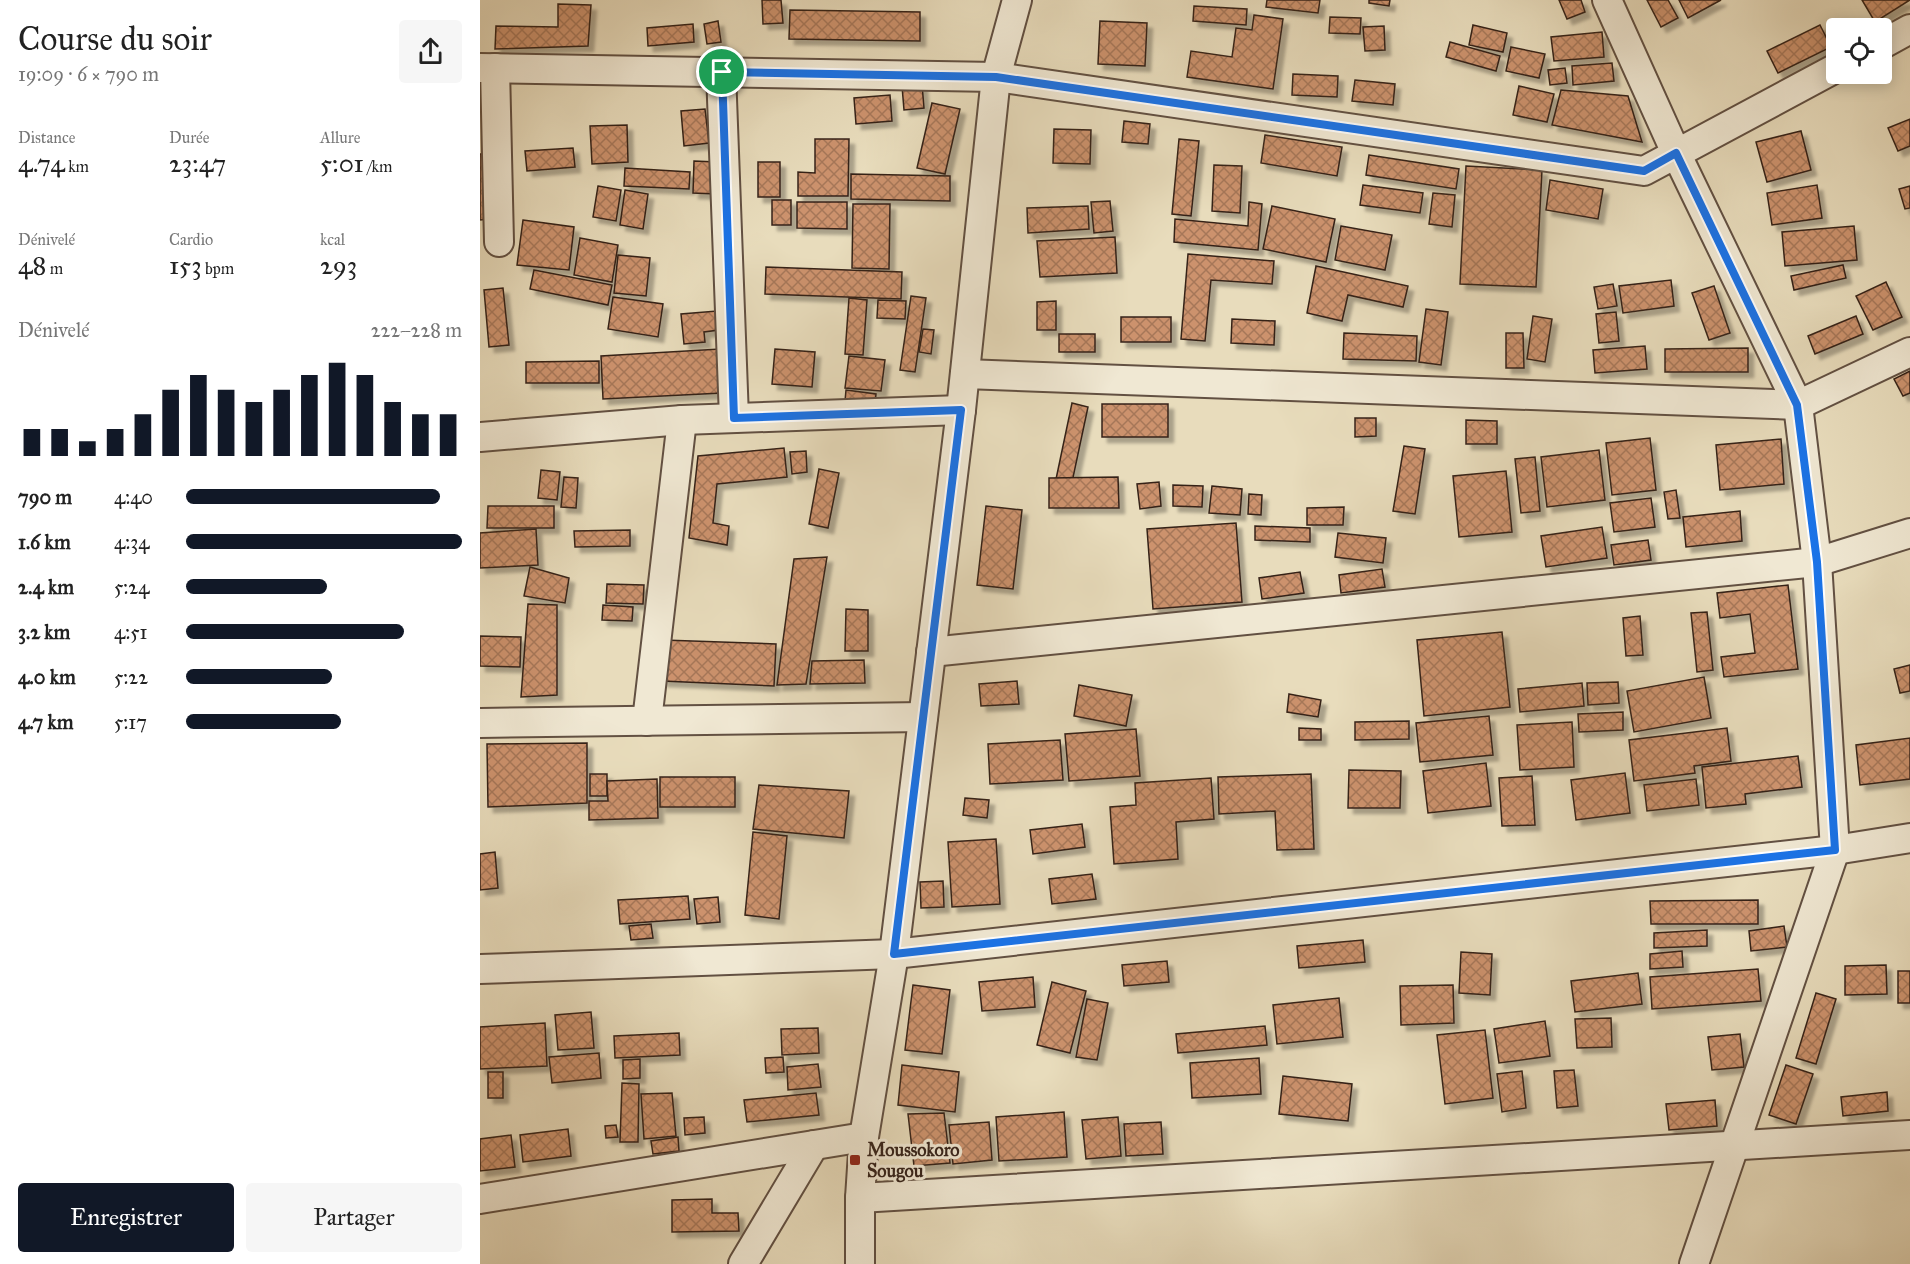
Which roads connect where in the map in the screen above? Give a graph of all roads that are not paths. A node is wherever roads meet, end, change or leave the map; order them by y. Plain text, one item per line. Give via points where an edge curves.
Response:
1 (1017, 0) edge
2 (1607, 0) edge
3 (1910, 29) edge
4 (1892, 39) edge
5 (487, 68) edge
6 (722, 72) junction
7 (1826, 73) edge
8 (996, 77) junction
9 (1676, 153) junction
10 (499, 242) dead end
11 (1910, 352) edge
12 (964, 374) junction
13 (1797, 405) junction
14 (961, 410) junction
15 (734, 418) junction
16 (682, 420) junction
17 (480, 437) edge
18 (1910, 533) edge
19 (1817, 562) junction
20 (931, 652) junction
21 (923, 717) junction
22 (647, 721) junction
23 (480, 723) edge
24 (1910, 838) edge
25 (1835, 850) junction
26 (894, 954) junction
27 (480, 969) edge
28 (1910, 1135) edge
29 (864, 1137) junction
30 (814, 1145) junction
31 (1734, 1146) junction
32 (860, 1198) junction
33 (480, 1199) edge
34 (743, 1264) edge
35 (860, 1264) edge
36 (1694, 1264) edge

1 - 8 street
2 - 9 street
3 - 4 street
5 - 6 street
5 - 10 street
6 - 8 street
6 - 15 street
7 - 9 street
8 - 9 street via 1644,171
8 - 12 street
9 - 13 street
11 - 13 street
12 - 13 street
12 - 14 street
13 - 19 street
14 - 15 street
14 - 20 street
15 - 16 street
16 - 17 street
16 - 22 street
18 - 19 street
19 - 20 street
19 - 25 street
20 - 21 street
21 - 22 street
21 - 26 street
22 - 23 street
24 - 25 street
25 - 26 street
25 - 31 street
26 - 27 street
26 - 29 street
28 - 31 street
29 - 30 street
29 - 32 street
30 - 33 street
30 - 34 street
31 - 32 street
31 - 36 street
32 - 35 street

